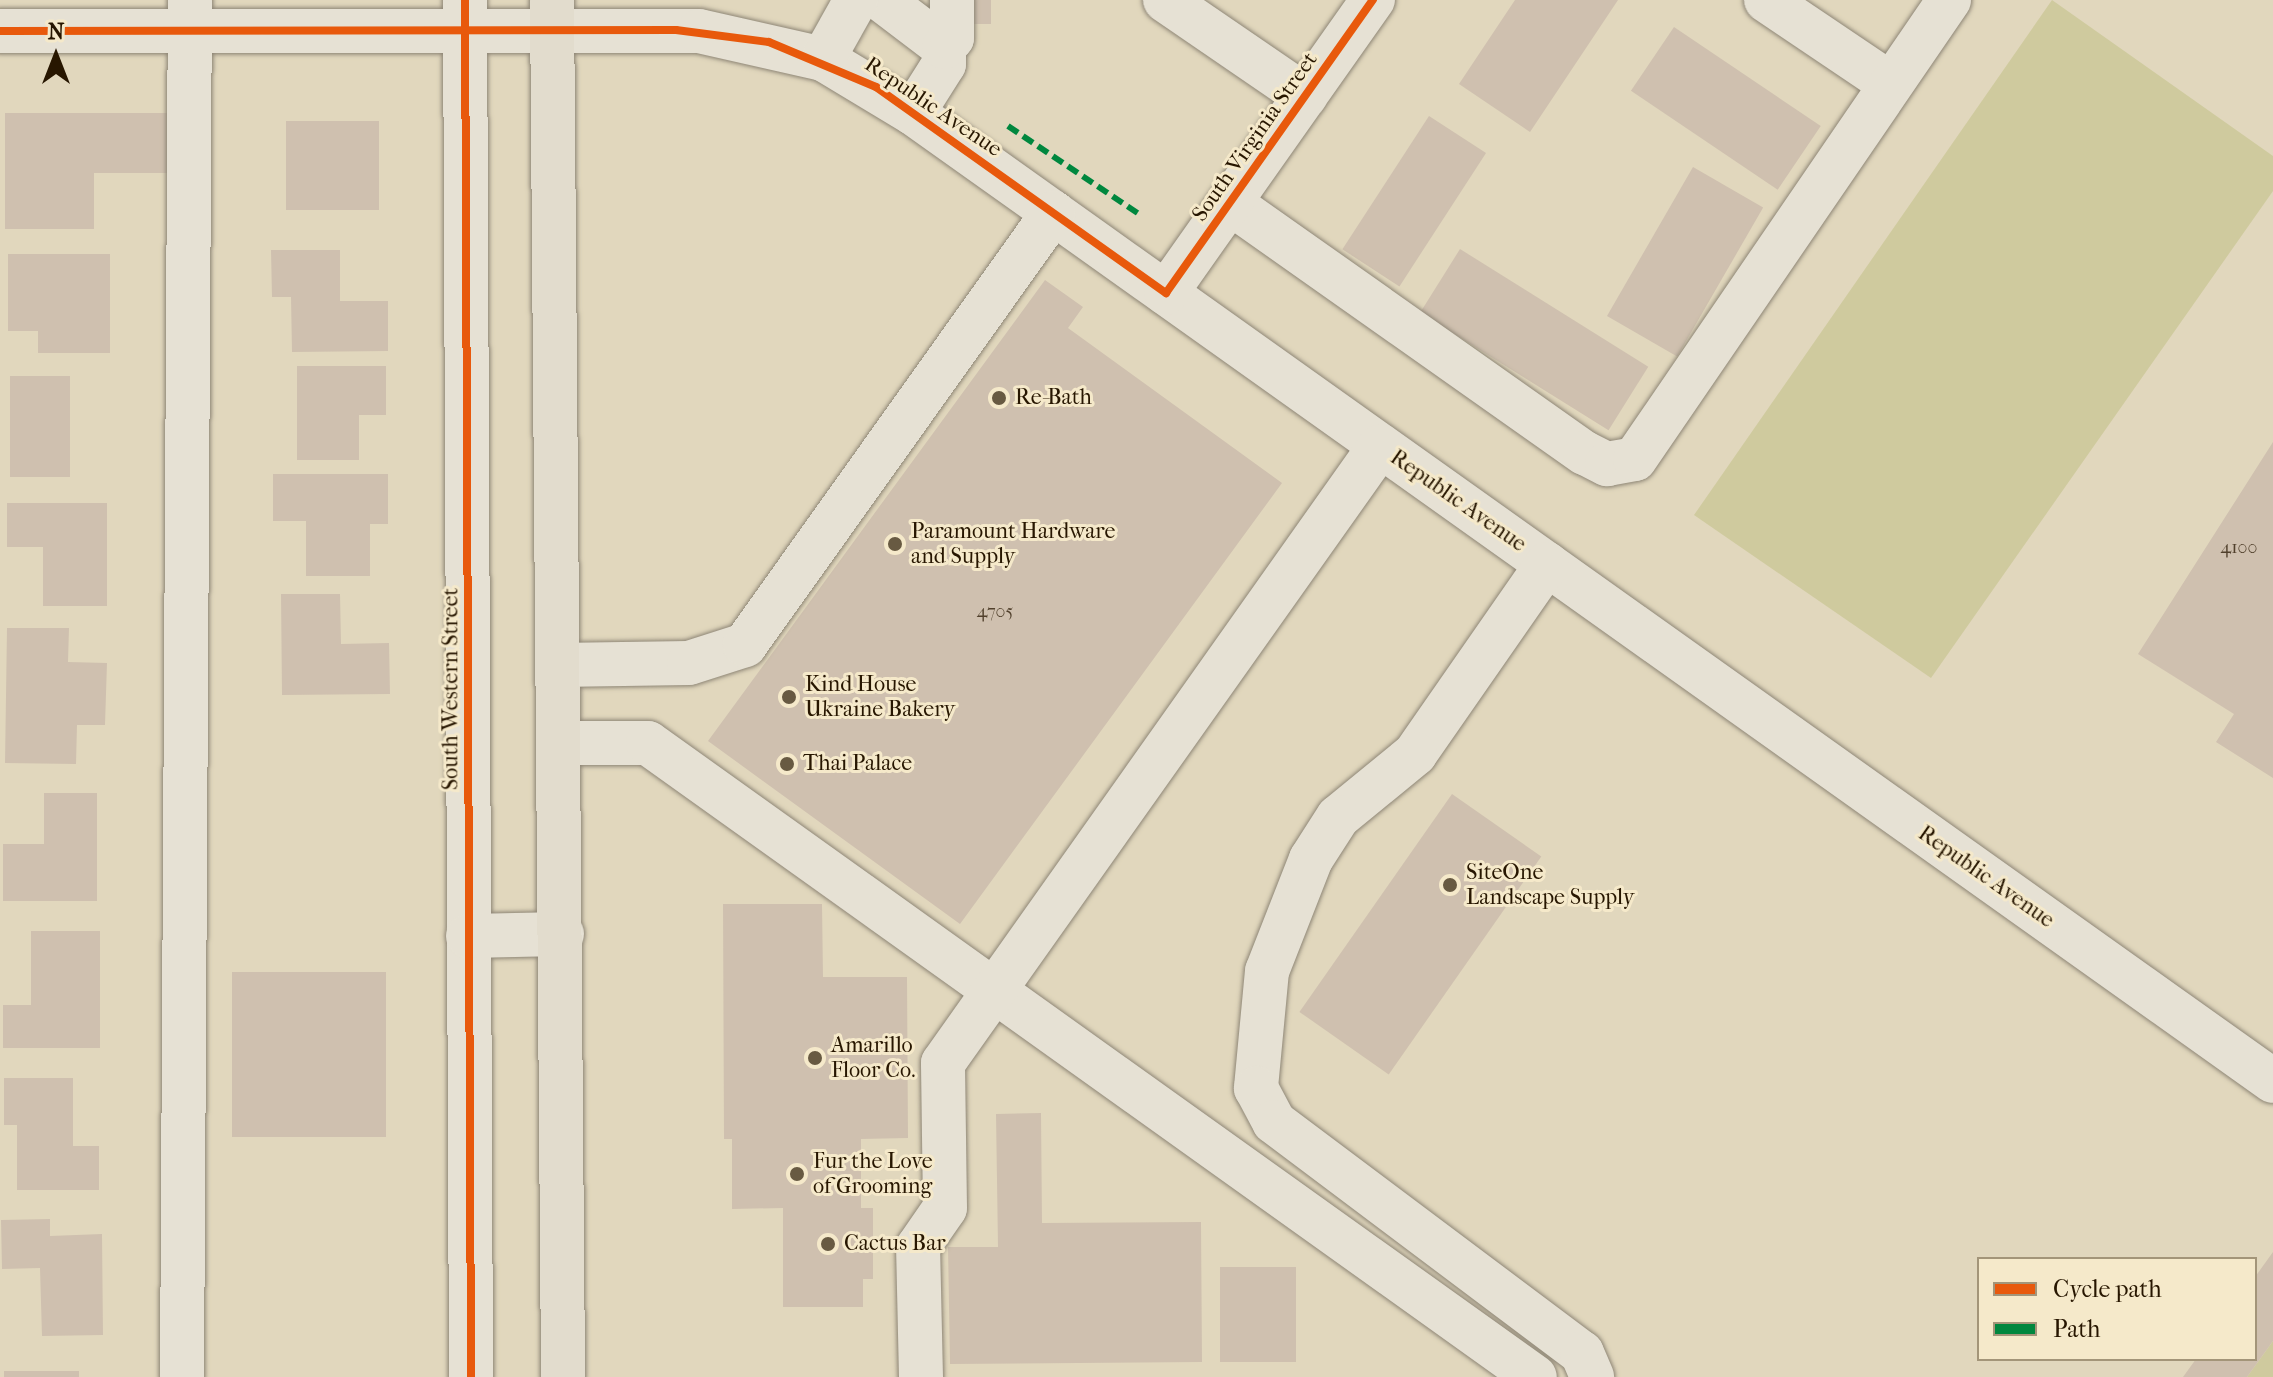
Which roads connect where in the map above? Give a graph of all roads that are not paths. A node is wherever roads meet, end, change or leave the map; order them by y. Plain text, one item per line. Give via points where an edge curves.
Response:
1 (856, 0) edge
2 (882, 0) edge
3 (952, 0) edge
4 (1165, 0) edge
5 (1373, 0) edge
6 (1766, 0) edge
7 (1949, 0) edge
8 (552, 15) edge
9 (190, 16) edge
10 (465, 16) edge
11 (699, 16) edge
12 (0, 31) edge
13 (944, 47) junction
14 (823, 59) junction
15 (1889, 83) junction
16 (1305, 96) junction
17 (913, 113) junction
18 (1230, 203) junction
19 (1053, 213) junction
20 (1166, 293) junction
21 (1380, 446) junction
22 (1547, 564) junction
23 (557, 665) junction
24 (559, 743) junction
25 (562, 934) junction
26 (468, 936) junction
27 (997, 990) junction
28 (2273, 1081) edge
29 (182, 1377) edge
30 (471, 1377) edge
31 (563, 1377) edge
32 (921, 1377) edge
33 (1535, 1377) edge
34 (1592, 1377) edge

1 - 14 street
2 - 13 street
3 - 13 street via 952,38
4 - 16 street
5 - 16 street, South Virginia Street
6 - 15 street
7 - 15 street
8 - 10 street, Republic Avenue
8 - 11 street, Republic Avenue
8 - 23 main road
9 - 10 street, Republic Avenue
9 - 12 street, Republic Avenue
9 - 29 street
10 - 26 street, South Western Street
11 - 14 street, Republic Avenue
13 - 17 street via 944,64
14 - 17 street, Republic Avenue
15 - 18 street via 1635,459 1607,464 1585,453
16 - 18 street, South Virginia Street
17 - 19 street, Republic Avenue
18 - 20 street, South Virginia Street
19 - 20 street, Republic Avenue
19 - 23 street via 745,645 689,663
20 - 21 street, Republic Avenue
21 - 22 street, Republic Avenue
21 - 27 street
22 - 28 street, Republic Avenue
22 - 34 street via 1415,754 1338,817 1311,859 1267,971 1256,1088 1274,1122 1582,1353
23 - 24 main road
24 - 25 main road
24 - 27 street via 648,743
25 - 26 street
25 - 31 main road
26 - 30 street, South Western Street
27 - 32 street via 943,1063 945,1208 918,1247
27 - 33 street

